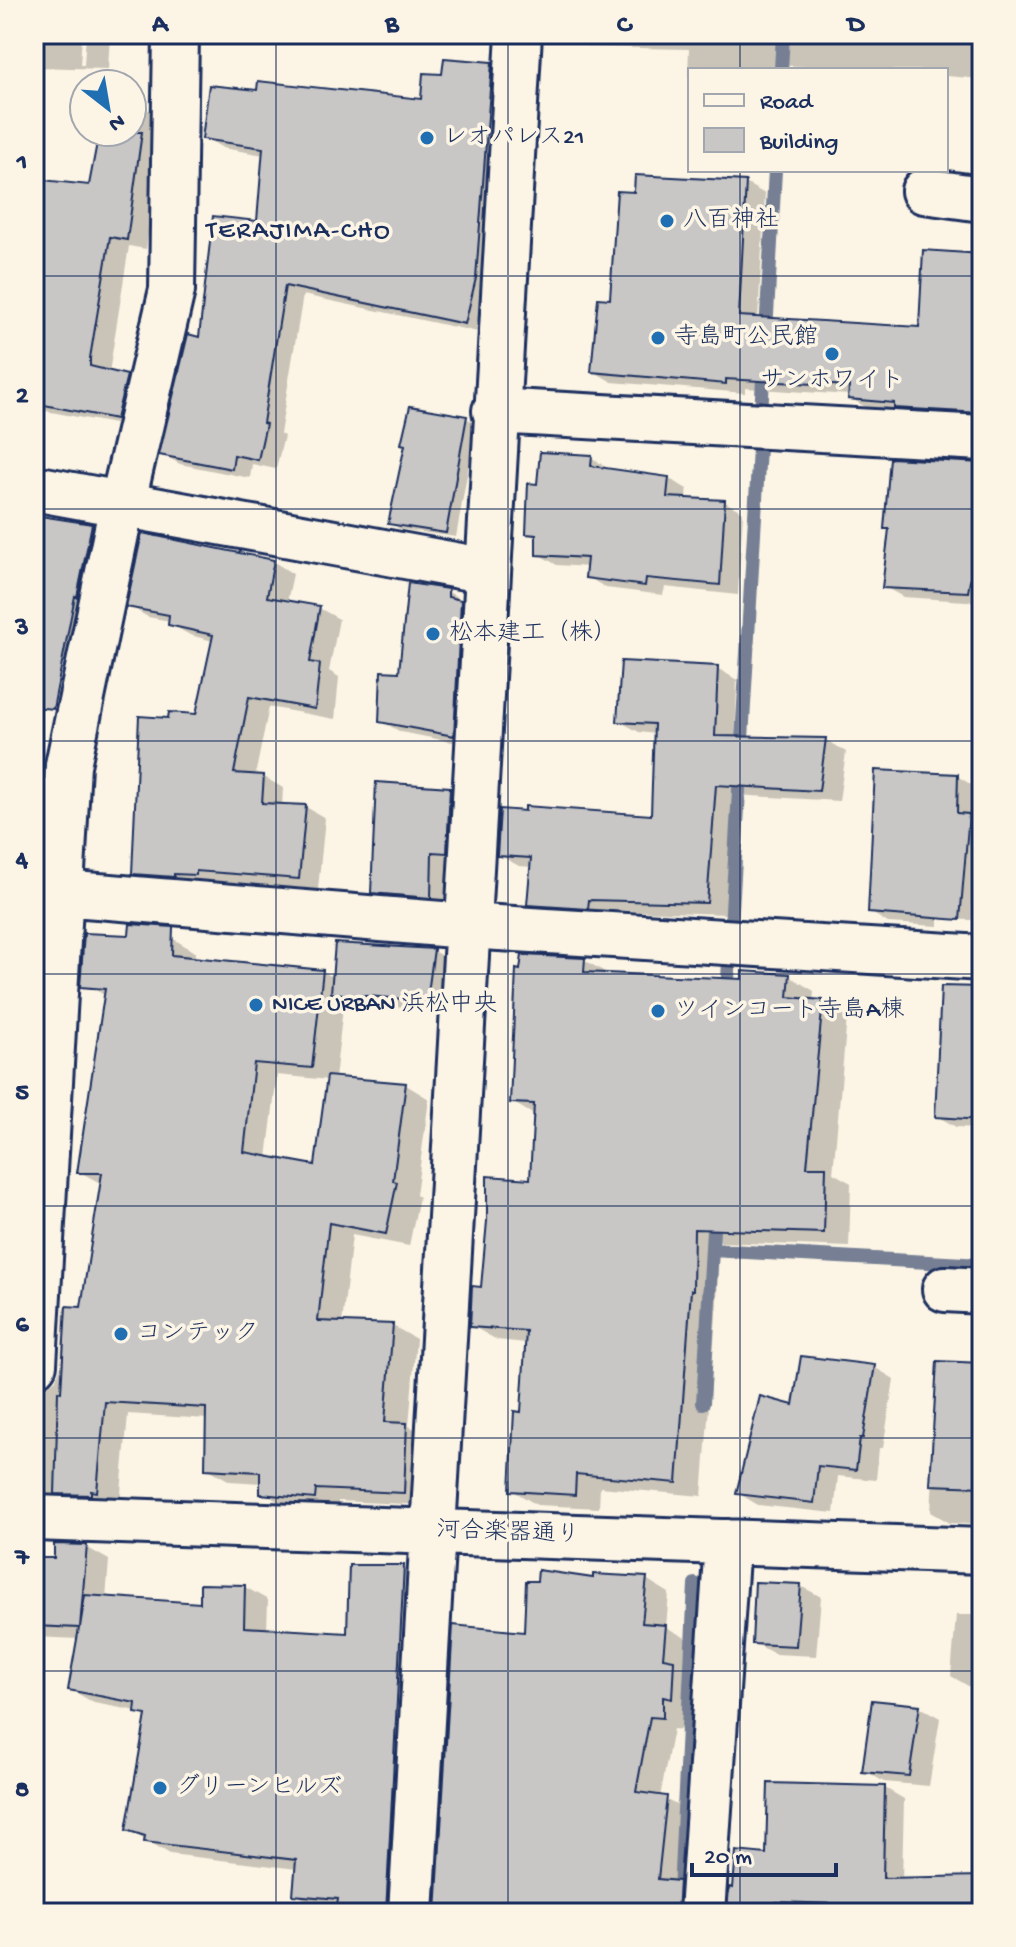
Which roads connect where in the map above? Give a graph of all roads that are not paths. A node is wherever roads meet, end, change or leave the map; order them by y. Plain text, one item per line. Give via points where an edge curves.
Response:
1 (176, 34) edge
2 (519, 34) edge
3 (924, 191) dead end
4 (982, 199) edge
5 (495, 411) junction
6 (982, 438) edge
7 (34, 488) edge
8 (122, 505) junction
9 (487, 571) junction
10 (48, 891) edge
11 (466, 926) junction
12 (982, 958) edge
13 (34, 1364) edge
14 (34, 1518) edge
15 (432, 1531) junction
16 (727, 1542) junction
17 (982, 1551) edge
18 (411, 1913) edge
19 (702, 1913) edge

1 - 8 street via 172,290
2 - 5 street
3 - 4 street
5 - 6 street
5 - 9 street
7 - 8 street
8 - 9 street
8 - 10 street via 68,765
9 - 11 street
10 - 11 street
10 - 13 street
11 - 12 street
11 - 15 street
14 - 15 street, 河合楽器通り
15 - 16 street, 河合楽器通り
15 - 18 street
16 - 17 street, 河合楽器通り
16 - 19 street

